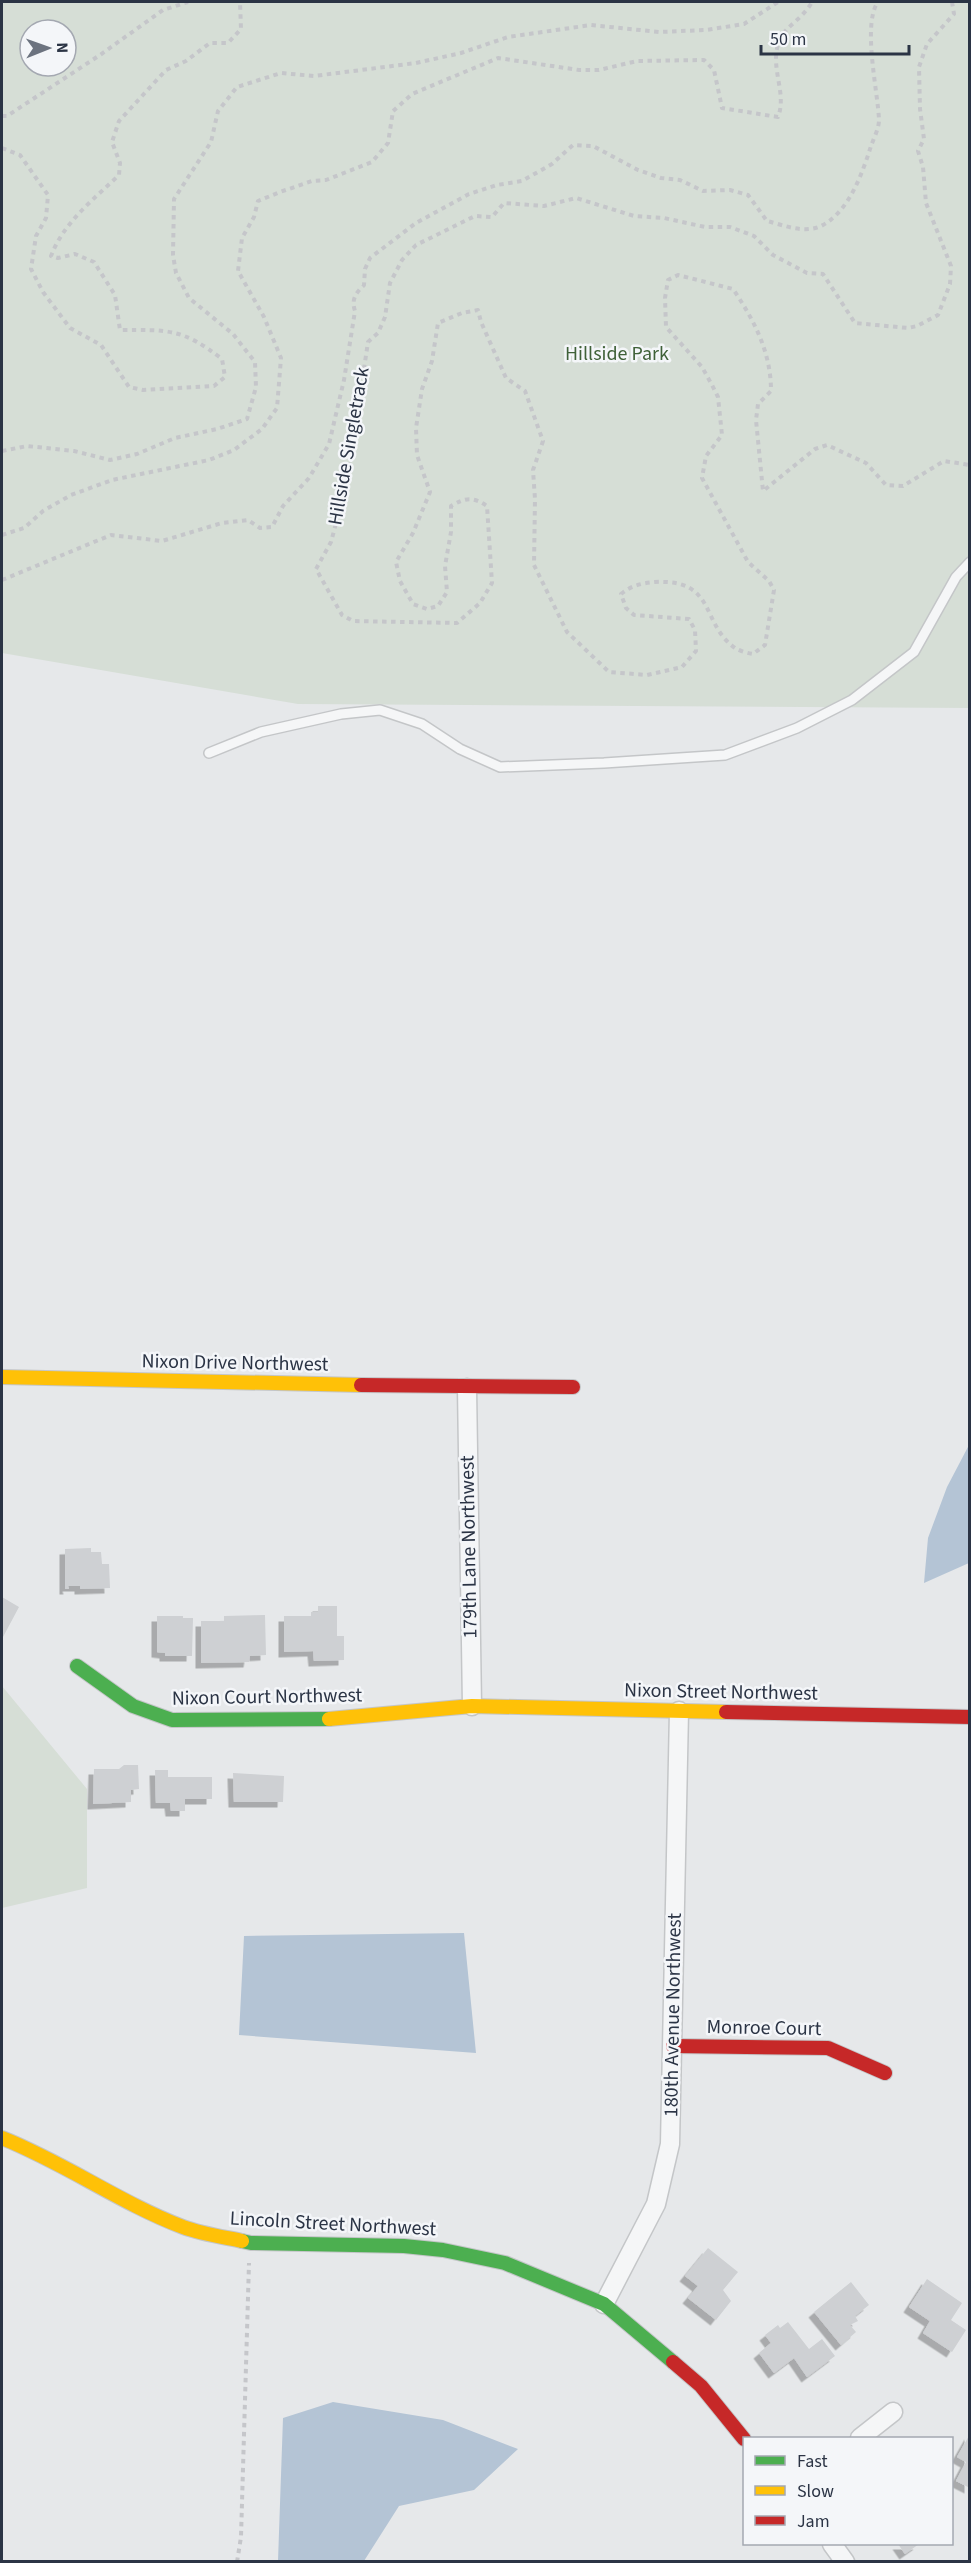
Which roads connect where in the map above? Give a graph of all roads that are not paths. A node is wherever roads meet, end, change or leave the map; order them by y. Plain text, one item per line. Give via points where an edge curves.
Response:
1 (969, 562) edge
2 (209, 753) dead end
3 (2, 1377) edge
4 (573, 1387) dead end
5 (467, 1388) junction
6 (78, 1666) dead end
7 (472, 1706) junction
8 (679, 1711) junction
9 (969, 1717) edge
10 (673, 2046) junction
11 (885, 2073) dead end
12 (2, 2138) edge
13 (604, 2304) junction
14 (893, 2412) dead end
15 (862, 2437) edge
16 (743, 2438) edge
17 (833, 2545) edge
18 (845, 2562) edge

1 - 2 lane via 956,577 914,652 852,700 797,728 725,755 500,767 460,749 422,724 380,710 341,714 261,732
3 - 5 street, Nixon Drive Northwest
4 - 5 street
5 - 7 street, 179th Lane Northwest
6 - 7 street, Nixon Court Northwest via 136,1709 172,1720 343,1719
7 - 8 street, Nixon Street Northwest
8 - 9 street, Nixon Street Northwest
8 - 10 street, 180th Avenue Northwest
10 - 11 street, Monroe Court via 828,2048
10 - 13 street, 180th Avenue Northwest via 670,2144 656,2204
12 - 13 street, Lincoln Street Northwest via 185,2228 251,2242 443,2250 505,2263
13 - 16 street, Lincoln Street Northwest via 700,2386
14 - 15 street
17 - 18 street

